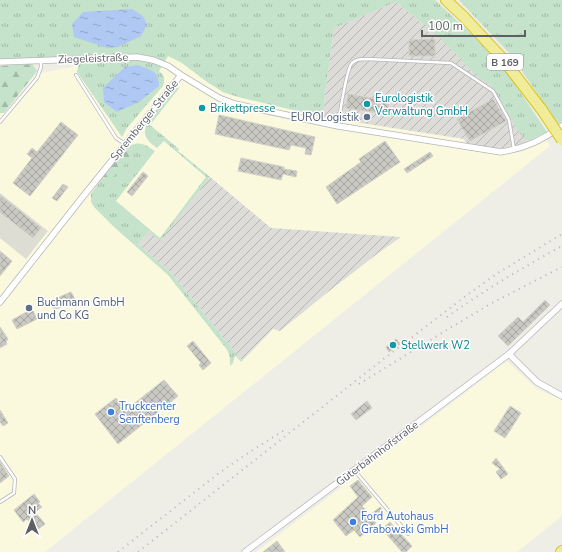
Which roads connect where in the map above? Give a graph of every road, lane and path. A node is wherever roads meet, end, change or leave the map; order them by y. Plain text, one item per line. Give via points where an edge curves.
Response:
1 (446, 0) edge
2 (41, 60) junction
3 (0, 62) edge
4 (181, 75) junction
5 (76, 76) dead end
6 (0, 122) edge
7 (338, 126) junction
8 (562, 126) edge
9 (562, 140) edge
10 (125, 144) junction
11 (514, 150) junction
12 (0, 302) edge
13 (562, 304) edge
14 (509, 354) junction
15 (562, 396) edge
16 (0, 457) edge
17 (354, 470) junction
18 (0, 502) edge
19 (408, 534) dead end
20 (245, 552) edge

1 - 9 highway, B 169, bridge via 502,58
2 - 3 street, Ziegeleistraße
2 - 4 street, Ziegeleistraße via 137,57 168,66
2 - 6 lane via 37,78
4 - 7 street, Spremberger Straße via 234,104
4 - 10 street, Spremberger Straße
5 - 10 lane via 116,138
7 - 11 street, Spremberger Straße via 501,152
7 - 11 lane via 348,69 355,61 367,59 451,63 493,91 510,120
8 - 11 street, Spremberger Straße via 535,143
10 - 12 street, Spremberger Straße
13 - 14 street, Güterbahnhofstraße
14 - 15 street via 537,382
14 - 17 street, Güterbahnhofstraße
16 - 18 lane via 15,479 14,493
17 - 19 lane
17 - 20 street, Güterbahnhofstraße

